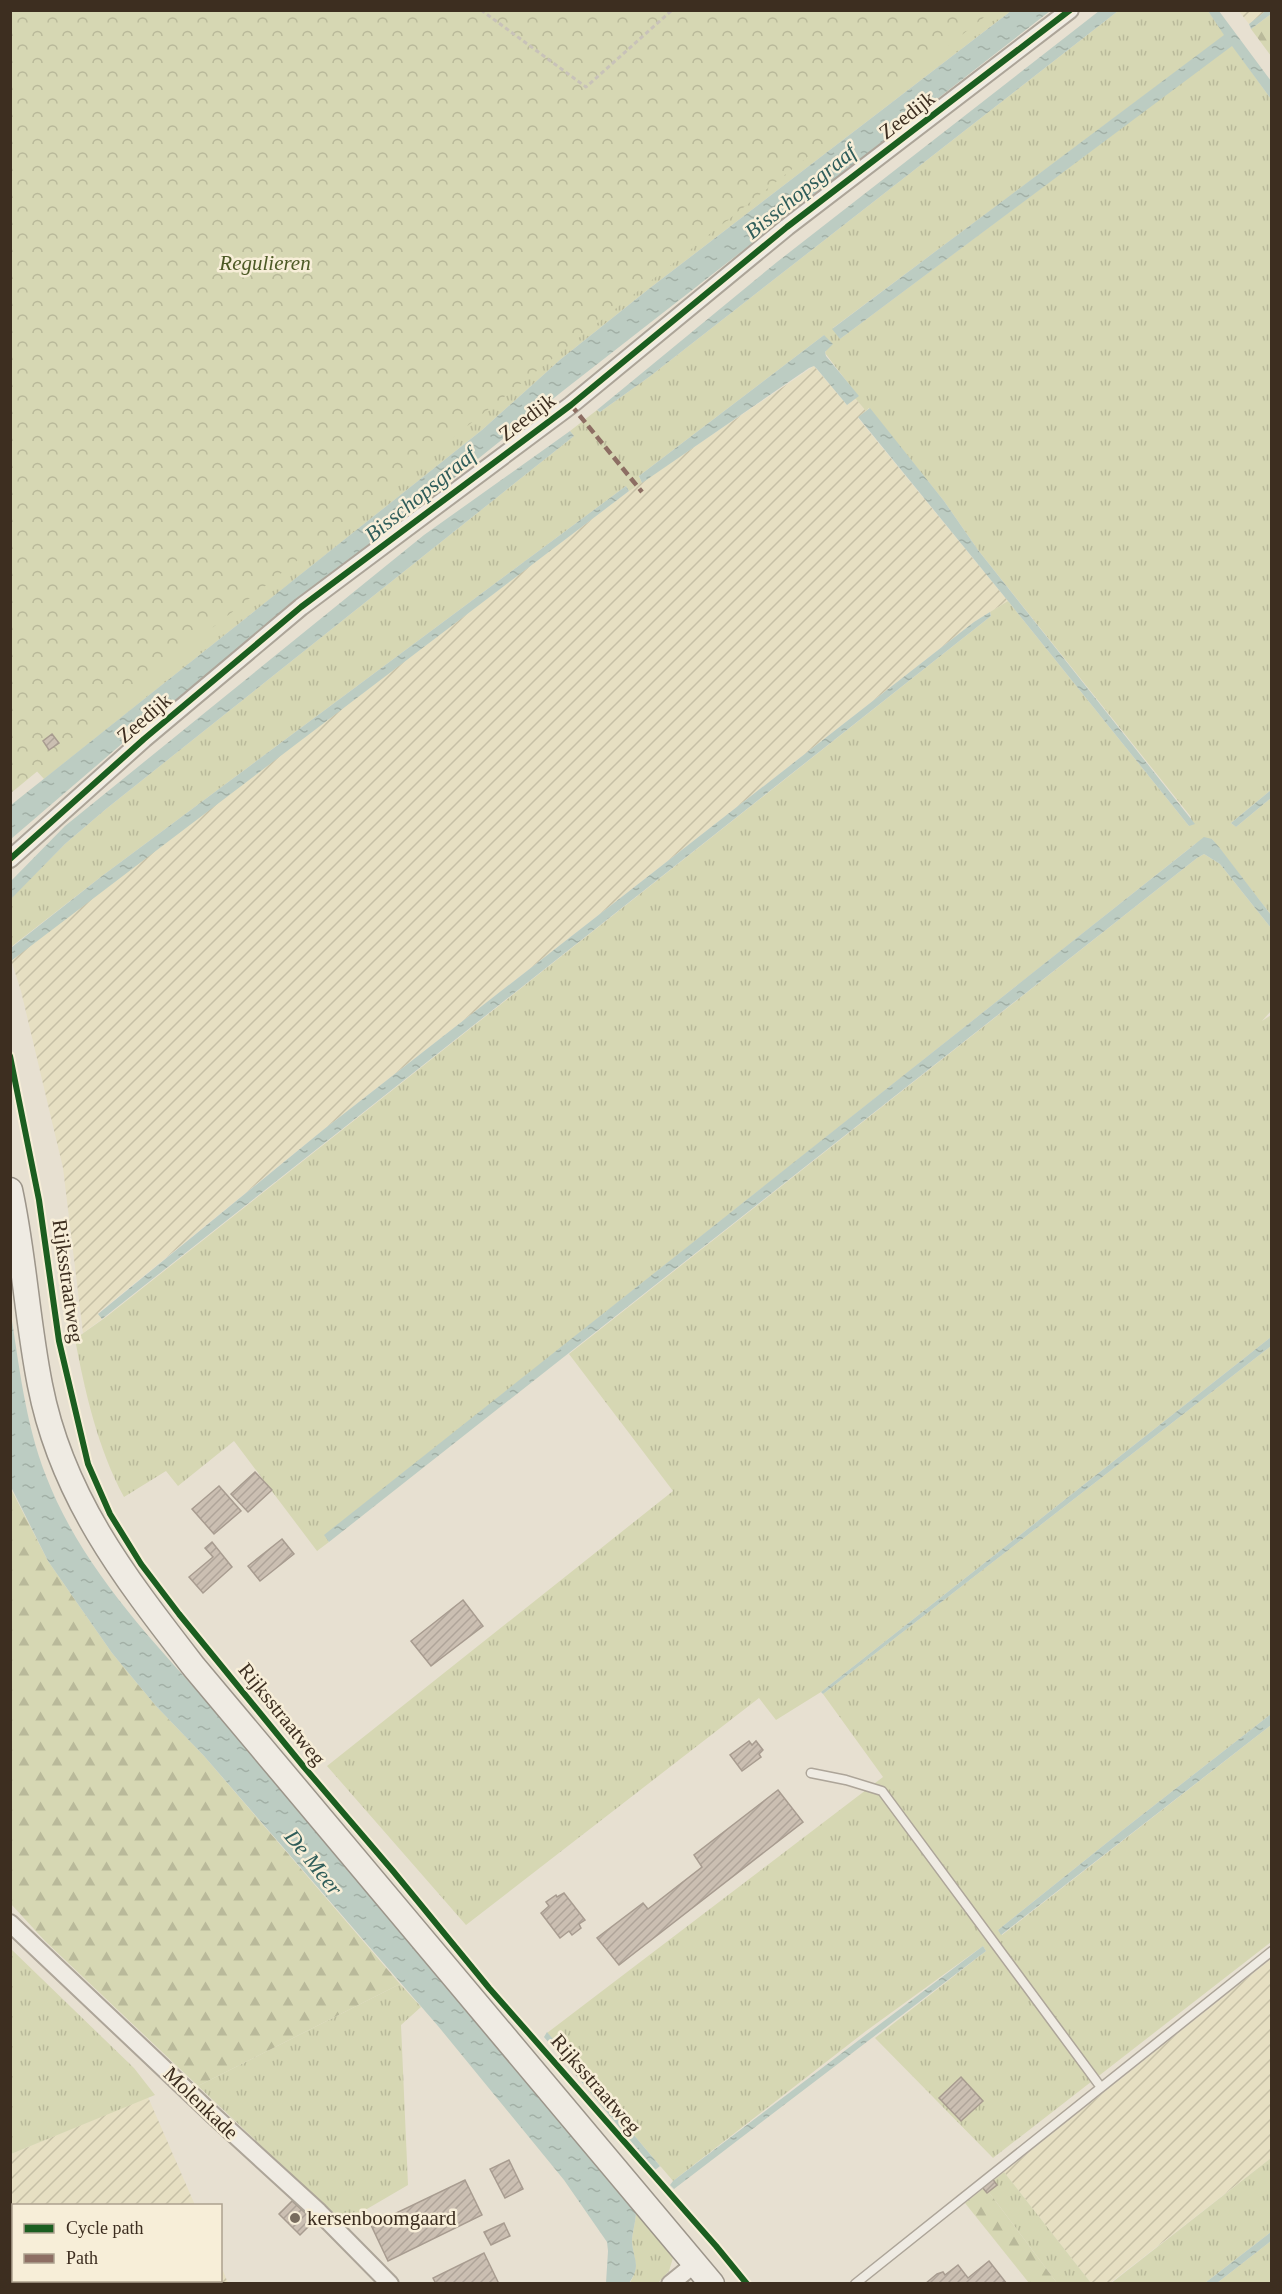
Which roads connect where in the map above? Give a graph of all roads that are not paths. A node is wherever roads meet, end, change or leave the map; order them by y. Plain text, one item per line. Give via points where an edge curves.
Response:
1 (1070, 10) edge
2 (10, 860) edge
3 (10, 1190) edge
4 (811, 1773) dead end
5 (10, 1923) edge
6 (1272, 1950) edge
7 (1100, 2086) junction
8 (696, 2263) junction
9 (390, 2283) edge
10 (670, 2283) edge
11 (712, 2283) edge
12 (855, 2283) edge

1 - 2 street, Zeedijk via 787,228 571,405 302,607 144,739
3 - 8 main road, Rijksstraatweg via 40,1386 58,1450 102,1542 194,1667
4 - 7 lane via 882,1791
5 - 9 street, Molenkade via 320,2212
6 - 7 lane
7 - 12 lane
8 - 10 street
8 - 11 main road, Rijksstraatweg

